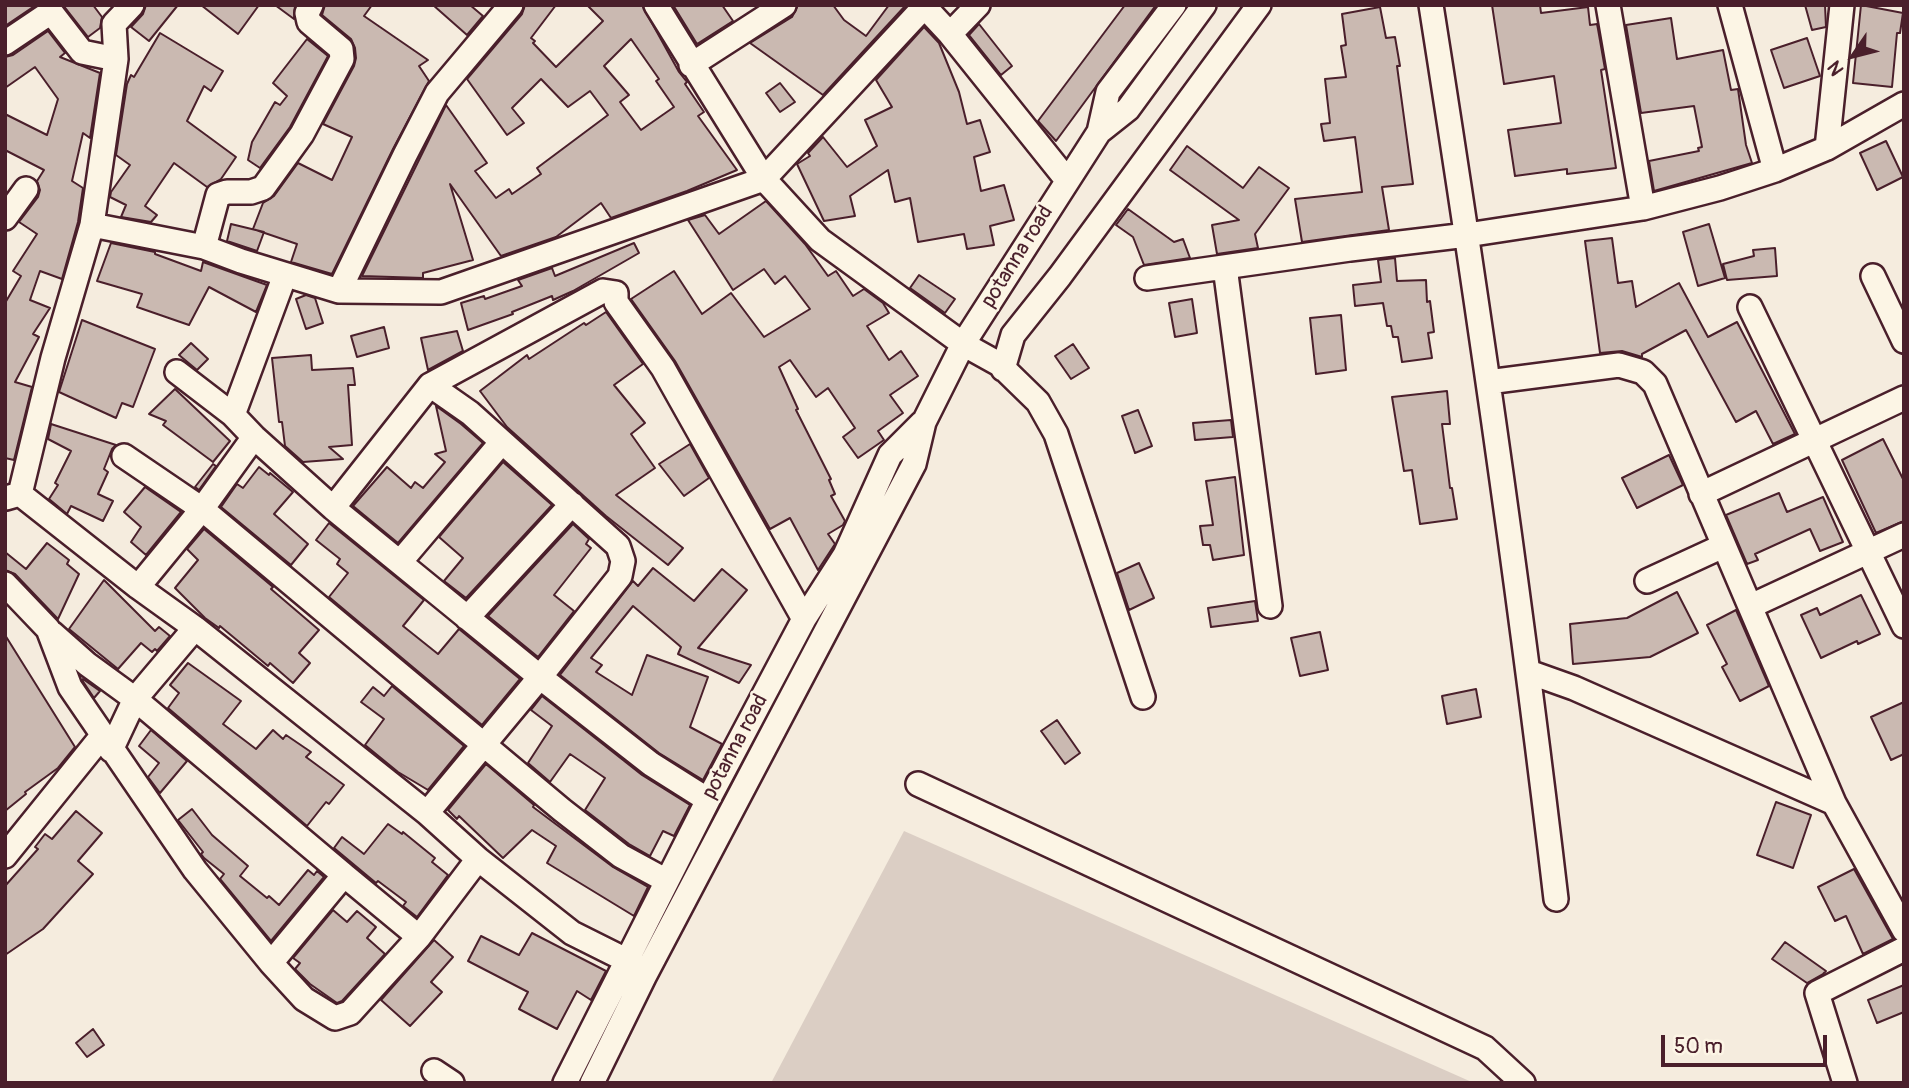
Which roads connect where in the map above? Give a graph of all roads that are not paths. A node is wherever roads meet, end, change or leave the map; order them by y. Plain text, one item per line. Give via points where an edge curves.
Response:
1 (132, 5) edge
2 (311, 5) edge
3 (511, 5) edge
4 (656, 5) edge
5 (785, 5) edge
6 (978, 5) edge
7 (1174, 5) edge
8 (1204, 5) edge
9 (1259, 5) edge
10 (1431, 5) edge
11 (1608, 5) edge
12 (1730, 5) edge
13 (1842, 5) edge
14 (923, 6) edge
15 (950, 34) junction
16 (5, 43) edge
17 (116, 59) junction
18 (691, 65) junction
19 (1904, 104) edge
20 (1099, 132) junction
21 (1828, 148) junction
22 (1775, 170) junction
23 (764, 179) junction
24 (1068, 180) junction
25 (26, 189) dead end
26 (1643, 208) junction
27 (5, 218) edge
28 (92, 225) junction
29 (1467, 235) junction
30 (204, 247) junction
31 (1225, 267) junction
32 (285, 275) junction
33 (1873, 276) dead end
34 (1147, 278) dead end
35 (339, 291) junction
36 (1750, 307) dead end
37 (1904, 341) edge
38 (963, 344) junction
39 (996, 362) junction
40 (177, 372) dead end
41 (1488, 382) junction
42 (430, 385) junction
43 (1904, 398) edge
44 (233, 415) junction
45 (924, 422) junction
46 (254, 437) junction
47 (1816, 441) junction
48 (501, 443) junction
49 (124, 456) dead end
50 (1701, 494) junction
51 (12, 496) edge
52 (572, 504) junction
53 (333, 508) junction
54 (202, 509) junction
55 (1904, 536) edge
56 (1723, 546) junction
57 (1869, 552) junction
58 (400, 562) junction
59 (1647, 581) dead end
60 (5, 584) edge
61 (138, 587) junction
62 (1270, 606) dead end
63 (1751, 606) junction
64 (467, 618) junction
65 (804, 619) junction
66 (1904, 626) edge
67 (195, 628) junction
68 (48, 629) junction
69 (1529, 672) junction
70 (540, 677) junction
71 (1143, 697) dead end
72 (135, 699) junction
73 (103, 742) junction
74 (484, 746) junction
75 (918, 784) dead end
76 (708, 800) junction
77 (1834, 803) junction
78 (427, 813) junction
79 (5, 856) edge
80 (478, 859) junction
81 (344, 875) junction
82 (667, 881) junction
83 (1556, 899) dead end
84 (1904, 930) edge
85 (419, 937) junction
86 (1904, 949) edge
87 (626, 960) junction
88 (271, 963) junction
89 (565, 1083) edge
90 (592, 1083) edge
91 (1523, 1083) edge
92 (1845, 1083) edge

1 - 17 street via 114,24
2 - 30 street via 307,18 341,49 342,59 302,134 263,188 218,195
3 - 35 street via 438,93
4 - 18 street
5 - 18 street
6 - 15 street
7 - 20 street, potanna road via 1108,92
8 - 20 street, potanna road via 1128,109
9 - 39 street
10 - 29 street
11 - 26 street
12 - 22 street
13 - 21 street
14 - 15 street
14 - 23 street
15 - 24 street
16 - 17 street via 51,12 82,52
17 - 28 street
18 - 23 street
19 - 21 street
20 - 24 street, potanna road
21 - 22 street
22 - 26 street
23 - 35 street via 440,292
23 - 38 street via 820,240
24 - 38 street, potanna road
25 - 27 street
26 - 29 street
28 - 30 street
28 - 51 street
29 - 31 street
29 - 41 street
30 - 32 street
31 - 34 street
31 - 62 street
32 - 35 street
32 - 44 street
33 - 37 street
36 - 47 street
38 - 39 street
38 - 45 street, potanna road
39 - 71 street via 1038,402 1056,434
40 - 44 street
41 - 50 street via 1619,365 1643,372 1655,384
41 - 69 street
42 - 48 street via 470,413
42 - 53 street
42 - 65 street via 603,291 616,293 616,302 663,368
43 - 47 street
44 - 46 street
45 - 65 street, potanna road via 891,455 845,555
45 - 90 street, potanna road via 914,464
46 - 53 street
46 - 54 street
47 - 50 street
47 - 57 street
48 - 52 street
48 - 58 street
49 - 54 street
50 - 56 street
51 - 61 street
52 - 64 street
52 - 70 street via 618,546 623,561 620,576
53 - 58 street
54 - 61 street
54 - 74 street
55 - 57 street
56 - 59 street
56 - 63 street
57 - 63 street
57 - 66 street
58 - 64 street
60 - 68 street
61 - 67 street
63 - 77 street
64 - 70 street
65 - 76 street, potanna road
67 - 72 street
67 - 78 street
68 - 72 street
68 - 73 street via 70,687
69 - 77 street
69 - 83 street
70 - 74 street
70 - 76 street via 651,764
72 - 73 street
72 - 81 street
73 - 79 street via 83,759
73 - 88 street via 195,870
74 - 78 street
74 - 82 street via 621,856
75 - 91 street via 1485,1048
76 - 82 street, potanna road
77 - 84 street
78 - 80 street
80 - 85 street
80 - 87 street via 572,933
81 - 85 street
81 - 88 street
82 - 87 street, potanna road
85 - 88 street via 351,1013 335,1018 304,999
86 - 92 street via 1817,993
87 - 89 street, potanna road

